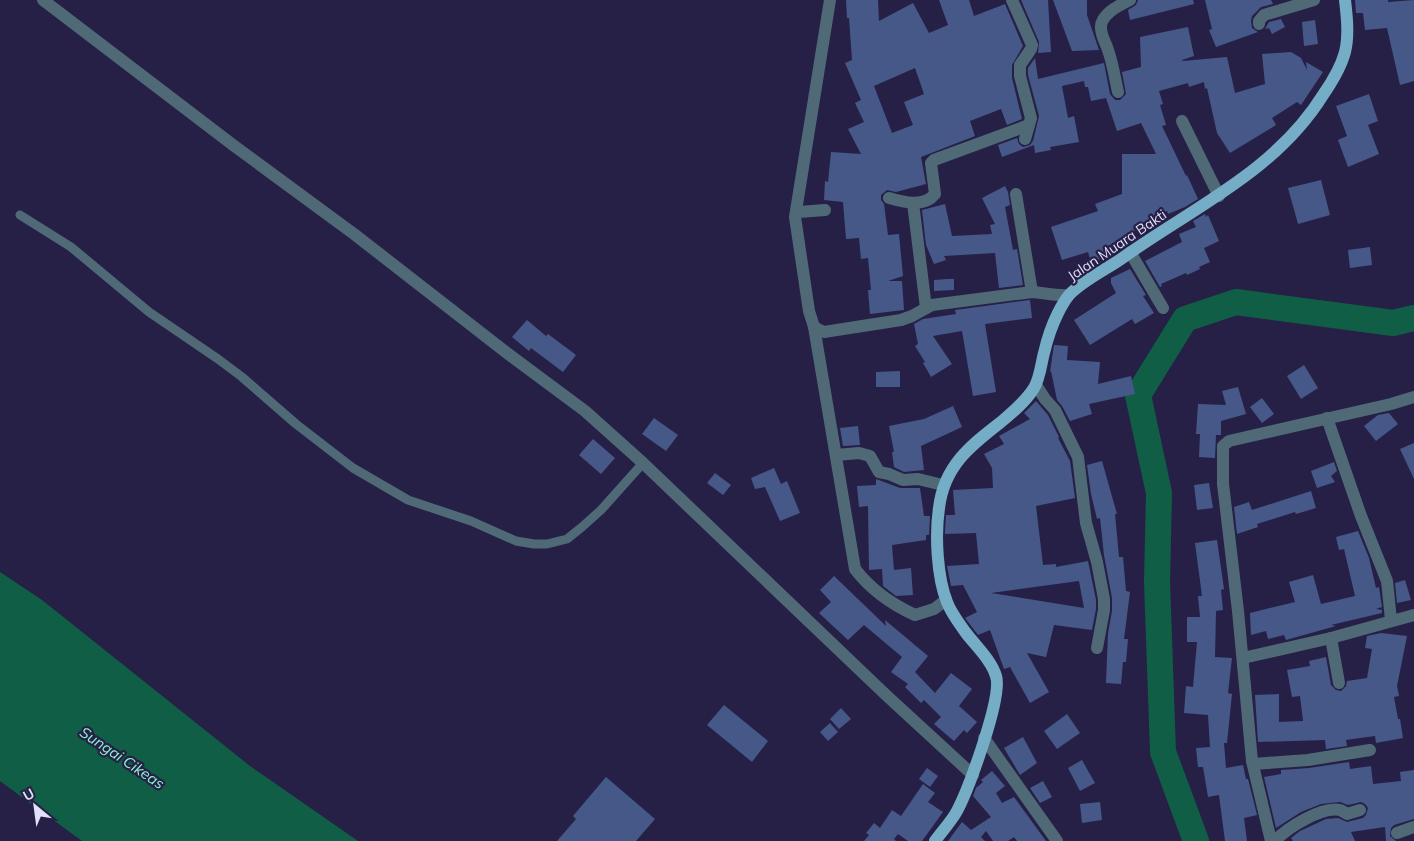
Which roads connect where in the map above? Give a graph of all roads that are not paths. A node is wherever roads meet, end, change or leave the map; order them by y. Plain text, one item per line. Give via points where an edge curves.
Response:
1 (43, 0) edge
2 (830, 0) edge
3 (1012, 0) edge
4 (1128, 0) edge
5 (1314, 0) edge
6 (1346, 0) edge
7 (1289, 3) edge
8 (1259, 24) dead end
9 (1118, 92) dead end
10 (1182, 121) dead end
11 (1029, 125) junction
12 (1025, 139) dead end
13 (1016, 194) dead end
14 (1219, 196) junction
15 (889, 198) dead end
16 (914, 203) junction
17 (825, 210) dead end
18 (796, 213) junction
19 (20, 214) dead end
20 (1130, 252) junction
21 (1032, 292) junction
22 (1069, 295) junction
23 (926, 308) junction
24 (1163, 308) dead end
25 (814, 327) junction
26 (1036, 385) junction
27 (1414, 397) edge
28 (1327, 418) junction
29 (836, 456) junction
30 (643, 463) junction
31 (942, 486) junction
32 (946, 600) junction
33 (1414, 615) edge
34 (1391, 620) junction
35 (1331, 638) junction
36 (1096, 648) dead end
37 (1243, 658) junction
38 (1339, 683) dead end
39 (984, 738) junction
40 (1370, 750) dead end
41 (1253, 764) junction
42 (973, 775) junction
43 (1360, 810) dead end
44 (1414, 827) edge
45 (1397, 833) dead end
46 (935, 841) edge
47 (1057, 841) edge
48 (1271, 841) edge
49 (1276, 841) edge

1 - 30 street via 585,411
2 - 18 street
3 - 11 street via 1032,45 1020,65 1030,108
4 - 9 street via 1103,19 1100,27
5 - 7 street
6 - 14 main road, Jalan Muara Bakti via 1347,40 1344,53 1340,66 1317,104 1289,139
7 - 8 street via 1264,16
10 - 14 street
11 - 12 street
11 - 16 street via 934,160 931,168 935,194
13 - 21 street
14 - 20 main road, Jalan Muara Bakti
15 - 16 street
16 - 23 street
17 - 18 street
18 - 25 street
19 - 30 lane via 72,247 150,312 242,377 353,468 408,500 516,541 547,544 567,539 582,527
20 - 22 main road, Jalan Muara Bakti
20 - 24 street
21 - 22 street
21 - 23 street
22 - 26 main road, Jalan Muara Bakti via 1058,313 1044,350
23 - 25 street via 901,320 824,332
25 - 29 street
26 - 31 main road, Jalan Muara Bakti via 1014,412 970,447
26 - 36 street via 1055,410 1078,457 1086,523 1104,599
27 - 28 street
28 - 34 street via 1387,581
28 - 37 street via 1229,441 1223,446 1223,484
29 - 31 street via 859,453 870,456 879,472 903,480 918,479
29 - 32 street via 855,569 877,593 915,615
30 - 42 street
31 - 32 main road, Jalan Muara Bakti via 937,530 941,581
32 - 39 main road, Jalan Muara Bakti via 955,618 996,674 997,693
33 - 34 street
34 - 35 street
35 - 37 street
35 - 38 street
37 - 41 street
39 - 42 main road, Jalan Muara Bakti
39 - 47 street
40 - 41 street via 1308,760
41 - 48 street
42 - 46 main road, Jalan Muara Bakti via 956,813
43 - 49 street via 1347,814 1340,810 1320,813 1284,832
44 - 45 street

